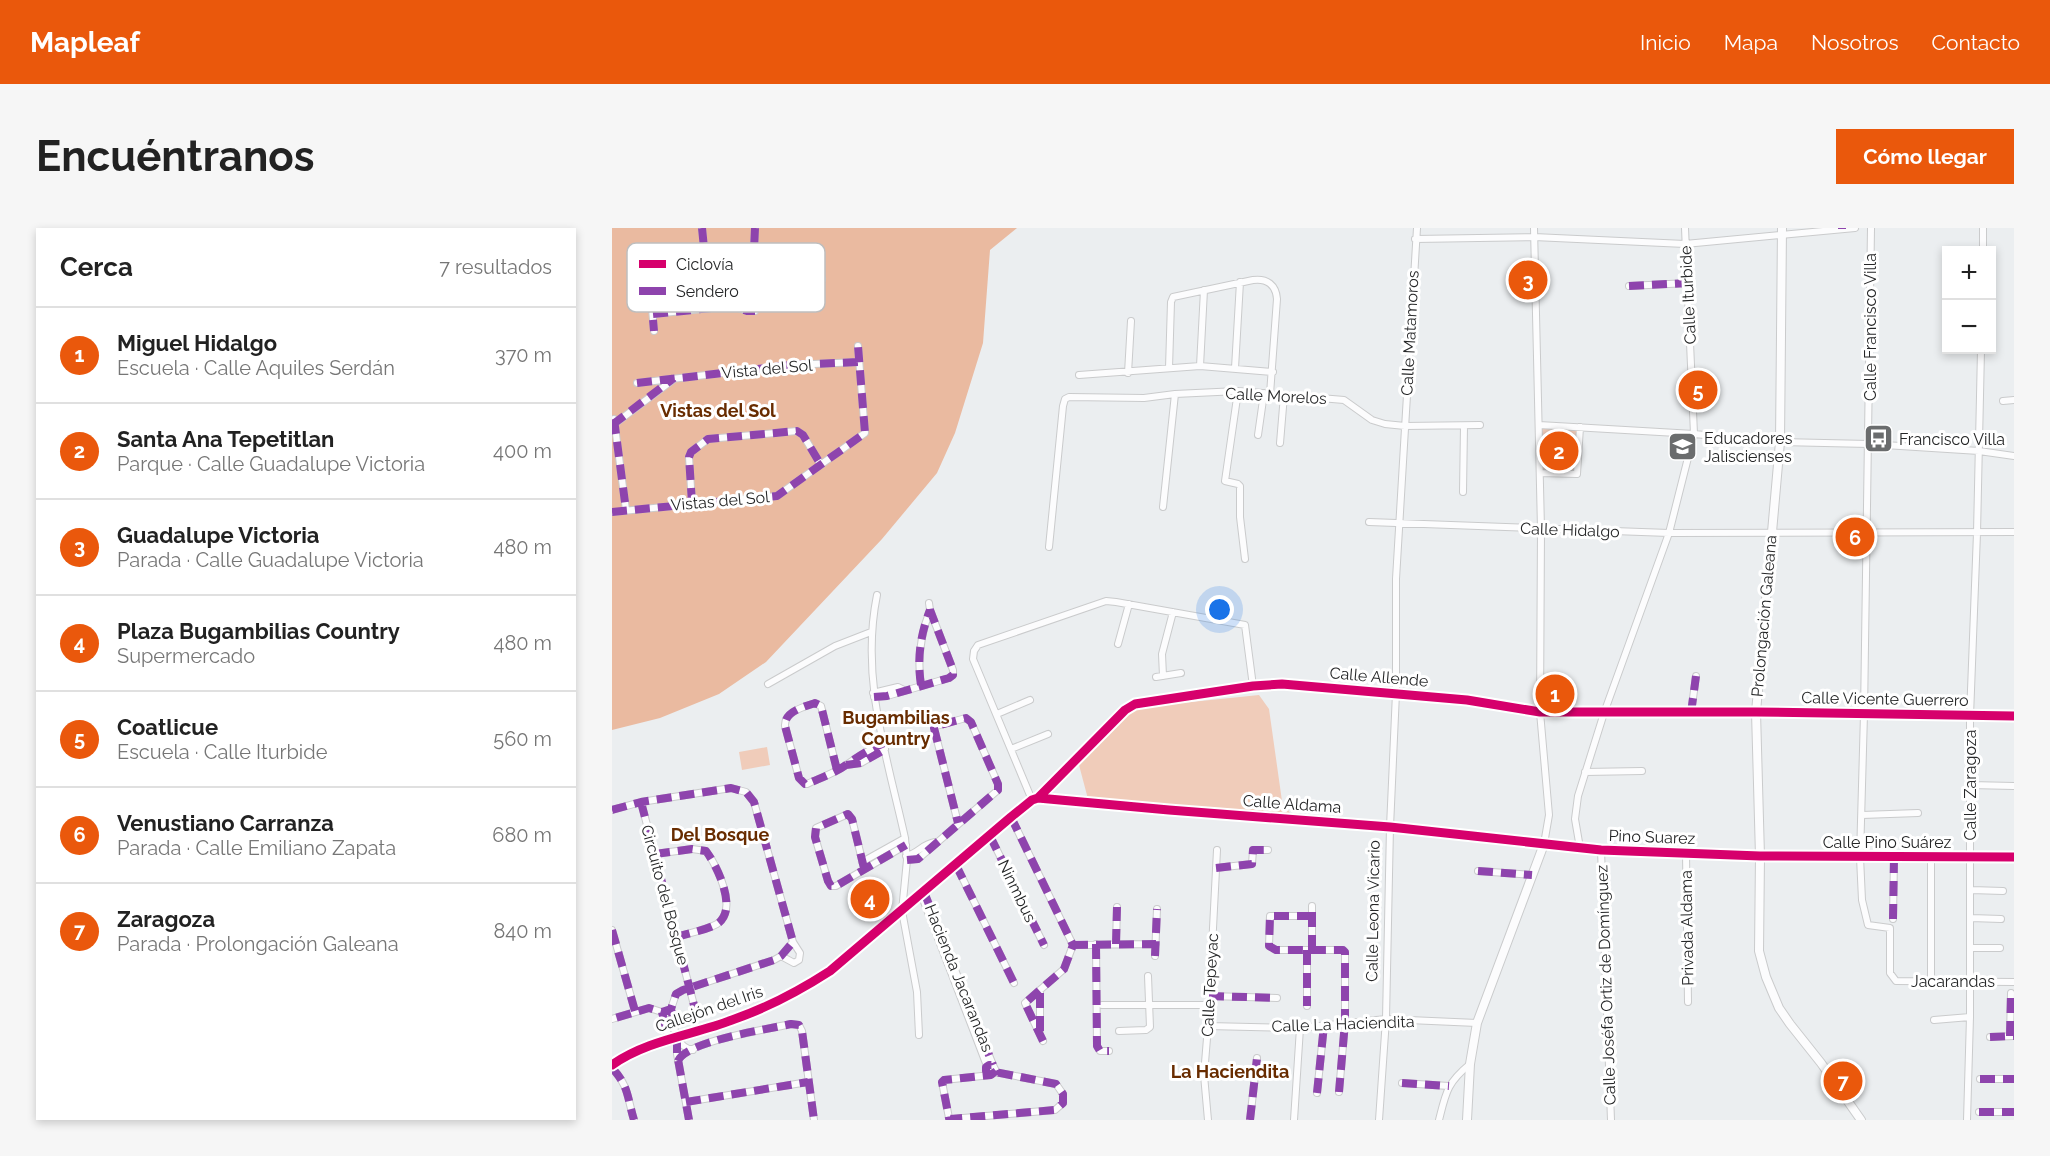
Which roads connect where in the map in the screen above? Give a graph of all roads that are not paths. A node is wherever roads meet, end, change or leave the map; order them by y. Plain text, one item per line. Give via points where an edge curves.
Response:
1 (702, 228) edge
2 (755, 228) edge
3 (1417, 228) edge
4 (1534, 228) edge
5 (1685, 228) edge
6 (1855, 228) edge
7 (1871, 228) edge
8 (1983, 228) edge
9 (1842, 229) edge
10 (1782, 231) edge
11 (1534, 237) junction
12 (1415, 240) junction
13 (704, 243) edge
14 (754, 243) edge
15 (1685, 244) junction
16 (1983, 246) edge
17 (1240, 282) junction
18 (1688, 283) junction
19 (1629, 286) dead end
20 (1204, 290) junction
21 (672, 312) edge
22 (653, 314) joint
23 (1131, 321) dead end
24 (654, 331) dead end
25 (858, 346) dead end
26 (1981, 354) edge
27 (859, 362) junction
28 (1200, 366) junction
29 (1169, 368) junction
30 (1235, 368) junction
31 (1273, 372) junction
32 (1128, 373) junction
33 (1079, 375) dead end
34 (675, 378) junction
35 (637, 382) dead end
36 (1238, 391) junction
37 (1175, 394) junction
38 (1267, 394) junction
39 (1284, 395) junction
40 (2004, 400) dead end
41 (2014, 400) edge
42 (613, 422) edge
43 (1480, 425) dead end
44 (1539, 425) junction
45 (1405, 426) junction
46 (1464, 426) junction
47 (1580, 427) junction
48 (1694, 434) junction
49 (1258, 435) dead end
50 (1780, 442) junction
51 (1280, 443) dead end
52 (1869, 444) junction
53 (1979, 451) junction
54 (2014, 456) edge
55 (821, 465) junction
56 (1540, 473) junction
57 (1463, 492) dead end
58 (692, 503) junction
59 (1163, 507) dead end
60 (626, 510) junction
61 (612, 512) edge
62 (1369, 522) dead end
63 (1400, 523) junction
64 (1541, 529) junction
65 (2014, 532) edge
66 (1669, 533) junction
67 (1771, 533) junction
68 (1865, 533) junction
69 (1977, 533) junction
70 (1049, 547) dead end
71 (1245, 559) dead end
72 (877, 595) dead end
73 (1129, 604) junction
74 (1173, 612) junction
75 (871, 632) junction
76 (1118, 644) dead end
77 (1181, 673) dead end
78 (1696, 676) dead end
79 (768, 684) dead end
80 (921, 686) junction
81 (1253, 686) junction
82 (1396, 693) junction
83 (874, 695) junction
84 (1030, 700) dead end
85 (1540, 712) junction
86 (1691, 712) junction
87 (1755, 712) junction
88 (1604, 713) junction
89 (997, 714) junction
90 (1864, 714) junction
91 (1970, 716) junction
92 (2014, 716) edge
93 (1048, 734) dead end
94 (885, 746) junction
95 (1011, 749) junction
96 (837, 770) junction
97 (1642, 771) dead end
98 (1585, 772) junction
99 (1970, 785) junction
100 (2014, 786) edge
101 (1035, 799) junction
102 (641, 802) junction
103 (612, 810) edge
104 (1918, 813) dead end
105 (1862, 815) junction
106 (1011, 817) junction
107 (958, 823) junction
108 (1390, 827) junction
109 (990, 836) junction
110 (905, 841) junction
111 (1544, 844) junction
112 (1580, 848) junction
113 (1217, 850) dead end
114 (1268, 850) dead end
115 (1601, 850) junction
116 (1686, 853) junction
117 (655, 854) junction
118 (1760, 856) junction
119 (1860, 857) junction
120 (1894, 857) junction
121 (1931, 857) junction
122 (1971, 857) junction
123 (2014, 857) edge
124 (907, 858) junction
125 (863, 865) junction
126 (956, 865) junction
127 (1216, 868) junction
128 (1478, 871) dead end
129 (1532, 875) junction
130 (1971, 890) junction
131 (2003, 891) dead end
132 (923, 893) junction
133 (1312, 906) dead end
134 (1117, 907) dead end
135 (1157, 909) dead end
136 (902, 911) junction
137 (1312, 916) junction
138 (1971, 918) junction
139 (1893, 919) dead end
140 (2001, 919) dead end
141 (612, 930) edge
142 (677, 937) junction
143 (793, 942) junction
144 (1096, 944) junction
145 (1116, 944) junction
146 (1156, 944) junction
147 (1044, 945) dead end
148 (1073, 945) junction
149 (1971, 948) junction
150 (2000, 948) dead end
151 (1309, 950) junction
152 (1155, 956) dead end
153 (620, 957) junction
154 (781, 957) junction
155 (612, 959) edge
156 (1148, 976) dead end
157 (1893, 979) joint
158 (1931, 981) junction
159 (1971, 981) junction
160 (2014, 982) edge
161 (1014, 983) dead end
162 (690, 988) junction
163 (1040, 992) junction
164 (2011, 993) dead end
165 (1209, 996) junction
166 (1277, 998) dead end
167 (1688, 1002) dead end
168 (1149, 1004) junction
169 (1102, 1005) dead end
170 (1209, 1005) junction
171 (1307, 1006) dead end
172 (671, 1009) junction
173 (695, 1009) dead end
174 (635, 1011) junction
175 (662, 1012) junction
176 (1970, 1017) junction
177 (612, 1019) edge
178 (1386, 1019) junction
179 (1934, 1020) dead end
180 (1345, 1022) junction
181 (1477, 1023) junction
182 (1324, 1025) junction
183 (1208, 1026) junction
184 (1300, 1028) junction
185 (1119, 1031) dead end
186 (1040, 1032) junction
187 (920, 1035) dead end
188 (2012, 1036) edge
189 (1990, 1037) dead end
190 (673, 1039) junction
191 (1043, 1041) dead end
192 (693, 1050) junction
193 (1109, 1052) dead end
194 (1257, 1058) dead end
195 (678, 1061) junction
196 (1470, 1064) junction
197 (612, 1066) edge
198 (992, 1074) junction
199 (1980, 1079) dead end
200 (2014, 1079) edge
201 (808, 1082) junction
202 (1402, 1083) dead end
203 (1449, 1086) junction
204 (1339, 1092) dead end
205 (1317, 1094) dead end
206 (686, 1102) junction
207 (2014, 1112) edge
208 (1979, 1113) dead end
209 (634, 1120) edge
210 (689, 1120) edge
211 (814, 1120) edge
212 (1208, 1120) edge
213 (1250, 1120) edge
214 (1294, 1120) edge
215 (1379, 1120) edge
216 (1439, 1120) edge
217 (1467, 1120) edge
218 (1611, 1120) edge
219 (1861, 1120) edge
220 (1967, 1120) edge

1 - 13 street
2 - 14 street
3 - 12 street, Calle Matamoros
4 - 11 street
5 - 15 street, Calle Iturbide
6 - 9 street
7 - 52 street, Calle Francisco Villa
8 - 16 street
9 - 10 street
10 - 15 street
10 - 50 street, Prolongación Galeana
11 - 12 street
11 - 15 street
11 - 44 street
12 - 45 street, Calle Matamoros
15 - 18 street, Calle Iturbide
17 - 20 street
17 - 30 street
17 - 31 street via 1264,280 1277,292
18 - 19 street
18 - 48 street, Calle Iturbide
20 - 28 street
20 - 29 street via 1172,299
21 - 22 street
22 - 24 street
23 - 32 street
25 - 27 street, Vistas del Sol
26 - 53 street, Calle Zaragoza
27 - 34 street, Vista del Sol
27 - 55 street, Vistas del Sol via 865,433
28 - 29 street
28 - 30 street
29 - 32 street
30 - 31 street
31 - 38 street
32 - 33 street
34 - 35 street, Vista del Sol
34 - 42 street
36 - 37 street, Calle Morelos
36 - 38 street, Calle Morelos
36 - 71 street via 1225,481 1240,486 1239,517
37 - 59 street
37 - 70 street, Calle Morelos via 1066,398
38 - 39 street, Calle Morelos
38 - 49 street
39 - 45 street, Calle Morelos via 1344,400 1375,421
39 - 51 street
40 - 41 street
42 - 60 street
43 - 46 street, Calle Morelos
44 - 47 street
44 - 56 street
45 - 46 street, Calle Morelos
45 - 63 street, Calle Leona Vicario
46 - 57 street
47 - 48 street
47 - 56 street via 1577,474
48 - 50 street
48 - 66 street, Calle Joséfa Ortiz de Domínguez
50 - 52 street
50 - 67 street, Prolongación Galeana
52 - 53 street
52 - 68 street, Calle Francisco Villa
53 - 54 street
53 - 69 street, Calle Zaragoza
55 - 58 street, Vistas del Sol via 777,496
55 - 58 street via 797,430 706,439 689,457
56 - 64 street
58 - 60 street, Vistas del Sol
60 - 61 street, Vistas del Sol
62 - 63 street, Calle Hidalgo
63 - 64 street, Calle Hidalgo
63 - 82 street, Calle Leona Vicario
64 - 66 street, Calle Hidalgo
64 - 85 street
65 - 69 street, Calle Hidalgo
66 - 67 street, Calle Hidalgo
66 - 88 street, Calle Joséfa Ortiz de Domínguez
67 - 68 street, Calle Hidalgo
67 - 87 street, Prolongación Galeana
68 - 69 street, Calle Hidalgo
68 - 90 street, Calle Francisco Villa
69 - 91 street, Calle Zaragoza
72 - 75 street
73 - 74 street
73 - 76 street
73 - 89 street via 1106,602 978,645 974,659
74 - 77 street via 1160,677
74 - 81 street via 1245,625
75 - 79 street via 835,646
75 - 83 street
78 - 86 street
80 - 80 street via 954,673 929,607 919,650
80 - 83 street via 886,696
81 - 82 street, Calle Allende via 1282,684
81 - 101 street, Calle Allende via 1130,706
82 - 85 street, Calle Allende
82 - 108 street, Calle Leona Vicario
83 - 94 street
84 - 89 street
85 - 88 street, Calle Allende
85 - 111 street via 1549,815
86 - 87 street, Calle Allende
86 - 88 street, Calle Allende
87 - 90 street, Calle Vicente Guerrero
87 - 118 street, Prolongación Galeana
88 - 98 street, Calle Joséfa Ortiz de Domínguez
89 - 95 street
90 - 91 street, Calle Vicente Guerrero
90 - 105 street, Calle Francisco Villa
91 - 92 street, Calle Vicente Guerrero
91 - 99 street, Calle Zaragoza
93 - 95 street
94 - 96 street via 857,756
94 - 110 street
95 - 101 street
96 - 96 street via 821,706 815,703 788,715 785,726 802,783
97 - 98 street
98 - 112 street, Calle Joséfa Ortiz de Domínguez via 1575,819
99 - 100 street
99 - 122 street, Calle Zaragoza
101 - 106 street, Callejón del Iris
101 - 108 street, Calle Aldama
102 - 103 street, Circuito del Bosque
102 - 117 street, Circuito del Bosque
102 - 143 street, Circuito del Bosque via 731,788 746,792 754,802
104 - 105 street
105 - 119 street, Calle Francisco Villa
106 - 109 street, Callejón del Iris
106 - 148 street
107 - 107 street via 999,788 966,718 934,728
107 - 124 street via 936,842 926,844
108 - 111 street, Calle Aldama
108 - 178 street, Calle Leona Vicario
109 - 126 street, Callejón del Iris
109 - 147 street, Ninmbus
110 - 124 street
110 - 125 street
111 - 112 street, Pino Suarez
111 - 129 street
112 - 115 street, Pino Suarez
113 - 127 street, Calle Tepeyac
114 - 127 street via 1253,850 1252,864
115 - 116 street, Pino Suarez
115 - 218 street, Calle Joséfa Ortiz de Domínguez
116 - 118 street, Pino Suarez
116 - 167 street, Privada Aldama
117 - 142 street, Circuito del Bosque
117 - 142 street via 706,851 721,880 728,907 724,917 717,924
118 - 119 street, Calle Pino Suárez
118 - 219 street, Prolongación Galeana via 1759,951 1766,977 1779,1008
119 - 120 street, Calle Pino Suárez
119 - 157 street, Calle Francisco Villa via 1867,923 1890,928
120 - 121 street, Calle Pino Suárez
120 - 139 street
121 - 122 street, Calle Pino Suárez
121 - 158 street
122 - 123 street, Calle Pino Suárez
122 - 130 street, Calle Zaragoza
124 - 136 street
125 - 125 street via 831,886 815,837 816,828 849,814
126 - 132 street, Callejón del Iris
126 - 161 street
127 - 165 street, Calle Tepeyac
128 - 129 street
129 - 181 street
130 - 131 street
130 - 138 street, Calle Zaragoza
132 - 136 street, Callejón del Iris
132 - 198 street, Hacienda Jacarandas via 990,1065 986,1071
133 - 137 street
134 - 145 street
135 - 146 street
136 - 187 street via 917,992
136 - 190 street, Callejón del Iris via 802,989 732,1021
137 - 151 street
137 - 151 street via 1270,916 1271,948
138 - 140 street
138 - 149 street, Calle Zaragoza
141 - 153 street
142 - 162 street, Circuito del Bosque
143 - 154 street
143 - 154 street, Circuito del Bosque via 800,953 799,960 795,963
144 - 145 street
144 - 148 street
144 - 193 street via 1097,1046 1100,1051
145 - 146 street
146 - 152 street
148 - 163 street via 1064,969
149 - 150 street
149 - 159 street, Calle Zaragoza
151 - 171 street
151 - 180 street via 1345,951
153 - 155 street
153 - 174 street
154 - 162 street, Circuito del Bosque
156 - 168 street
157 - 158 street, Jacarandas
158 - 159 street, Jacarandas
159 - 160 street, Jacarandas
159 - 176 street, Calle Zaragoza
162 - 172 street via 676,994
162 - 173 street, Circuito del Bosque
163 - 186 street
163 - 186 street via 1025,1003
164 - 188 street
165 - 166 street
165 - 170 street, Calle Tepeyac
168 - 169 street
168 - 170 street
168 - 185 street via 1149,1029
170 - 183 street, Calle Tepeyac
172 - 175 street
172 - 190 street
174 - 175 street via 649,1008
174 - 177 street
175 - 190 street
176 - 179 street
176 - 220 street, Calle Zaragoza
178 - 180 street, Calle La Haciendita
178 - 181 street, Calle La Haciendita
178 - 215 street, Calle Leona Vicario
180 - 182 street, Calle La Haciendita
180 - 204 street
181 - 196 street
182 - 184 street, Calle La Haciendita
182 - 205 street
183 - 184 street, Calle La Haciendita
183 - 212 street, Calle Tepeyac via 1204,1075
184 - 214 street
186 - 191 street
188 - 189 street
190 - 192 street
190 - 195 street
190 - 197 street, Callejón del Iris via 636,1050
192 - 195 street
192 - 201 street via 721,1038 799,1025
194 - 213 street
195 - 206 street
196 - 203 street
196 - 217 street
197 - 209 street via 623,1080
198 - 198 street, Hacienda Jacarandas via 942,1082 949,1118 1055,1110 1064,1103 1064,1094 1056,1084
199 - 200 street
201 - 206 street
201 - 211 street
202 - 203 street
203 - 216 street
206 - 210 street
207 - 208 street

